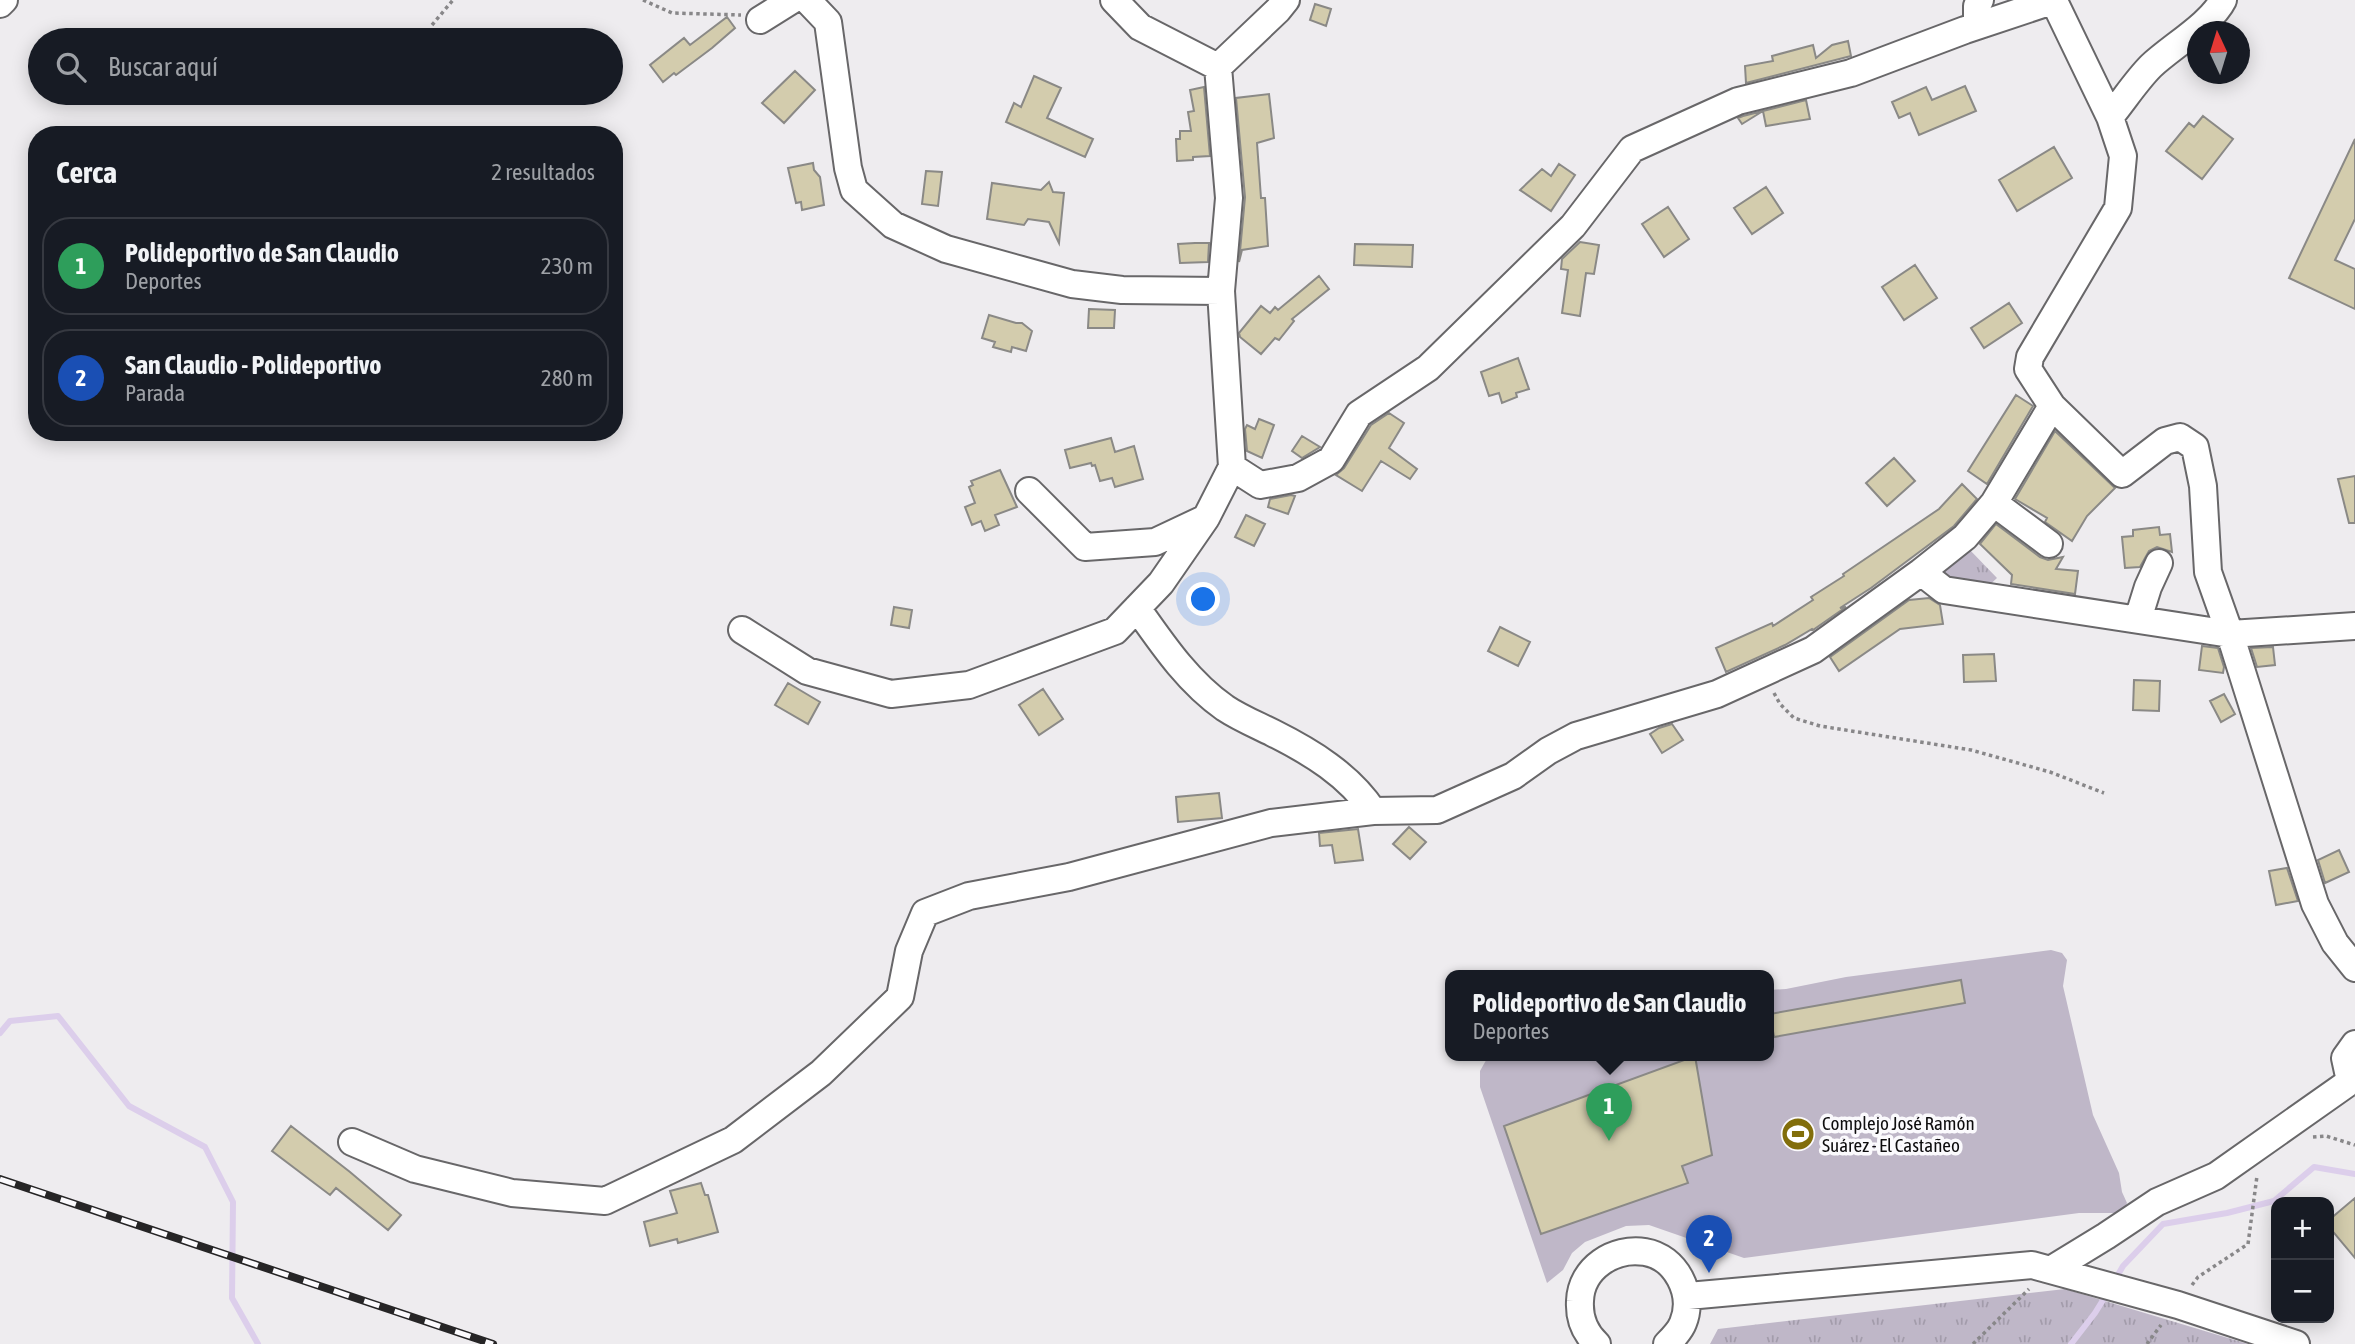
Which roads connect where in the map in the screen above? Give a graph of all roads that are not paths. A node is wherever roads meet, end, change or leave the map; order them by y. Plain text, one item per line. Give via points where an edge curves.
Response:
1 (4, 0) edge
2 (792, 0) edge
3 (807, 0) edge
4 (1114, 0) edge
5 (1286, 0) edge
6 (1980, 0) edge
7 (2055, 0) edge
8 (2223, 0) edge
9 (0, 4) edge
10 (760, 20) road end
11 (1977, 26) junction
12 (1218, 68) junction
13 (2110, 117) junction
14 (1221, 291) junction
15 (2052, 406) junction
16 (1232, 467) junction
17 (1029, 491) dead end
18 (1994, 503) junction
19 (1206, 518) junction
20 (2049, 544) dead end
21 (2159, 563) dead end
22 (1921, 572) junction
23 (1137, 608) junction
24 (2138, 619) junction
25 (2355, 626) edge
26 (742, 630) dead end
27 (2230, 634) junction
28 (1373, 811) junction
29 (2355, 968) edge
30 (2355, 1044) edge
31 (2353, 1080) edge
32 (352, 1142) dead end
33 (2052, 1269) junction
34 (1688, 1296) junction
35 (1597, 1344) edge
36 (1667, 1344) edge
37 (2296, 1344) edge

1 - 9 street
2 - 10 street
3 - 14 street via 828,22 854,190 893,225 946,249 1072,284 1122,290
4 - 12 street via 1140,27
5 - 12 street
6 - 11 street
7 - 11 street
7 - 13 street
8 - 13 street via 2151,66
11 - 16 street via 1851,73 1738,101 1632,149 1573,226 1438,359 1359,414 1331,460 1298,478 1260,485
12 - 14 street via 1229,198
13 - 15 street via 2123,156 2118,208 2030,357 2028,369
14 - 16 street
15 - 18 street
15 - 27 street via 2122,474 2165,442 2180,437 2195,447 2203,485 2208,572
16 - 19 street
17 - 19 street via 1085,547 1155,542
18 - 20 street
18 - 22 street via 1965,537
19 - 23 street via 1161,583
21 - 24 street
22 - 24 street via 1944,590
22 - 28 street via 1813,650 1717,694 1576,736 1513,776 1437,810
23 - 26 street via 1115,631 969,685 891,694 807,671
23 - 28 street via 1204,692 1339,774
24 - 27 street
25 - 27 street
27 - 29 street via 2315,904 2334,943
28 - 32 street via 1271,823 1069,877 969,896 925,913 909,951 900,997 821,1073 733,1140 605,1201 512,1193 415,1169
30 - 31 street via 2345,1058
31 - 33 street via 2216,1176 2157,1202
33 - 34 street via 2032,1265
33 - 37 street
34 - 35 street via 1663,1259 1647,1252 1610,1258 1595,1266 1580,1294 1581,1319
34 - 36 street via 1683,1323

